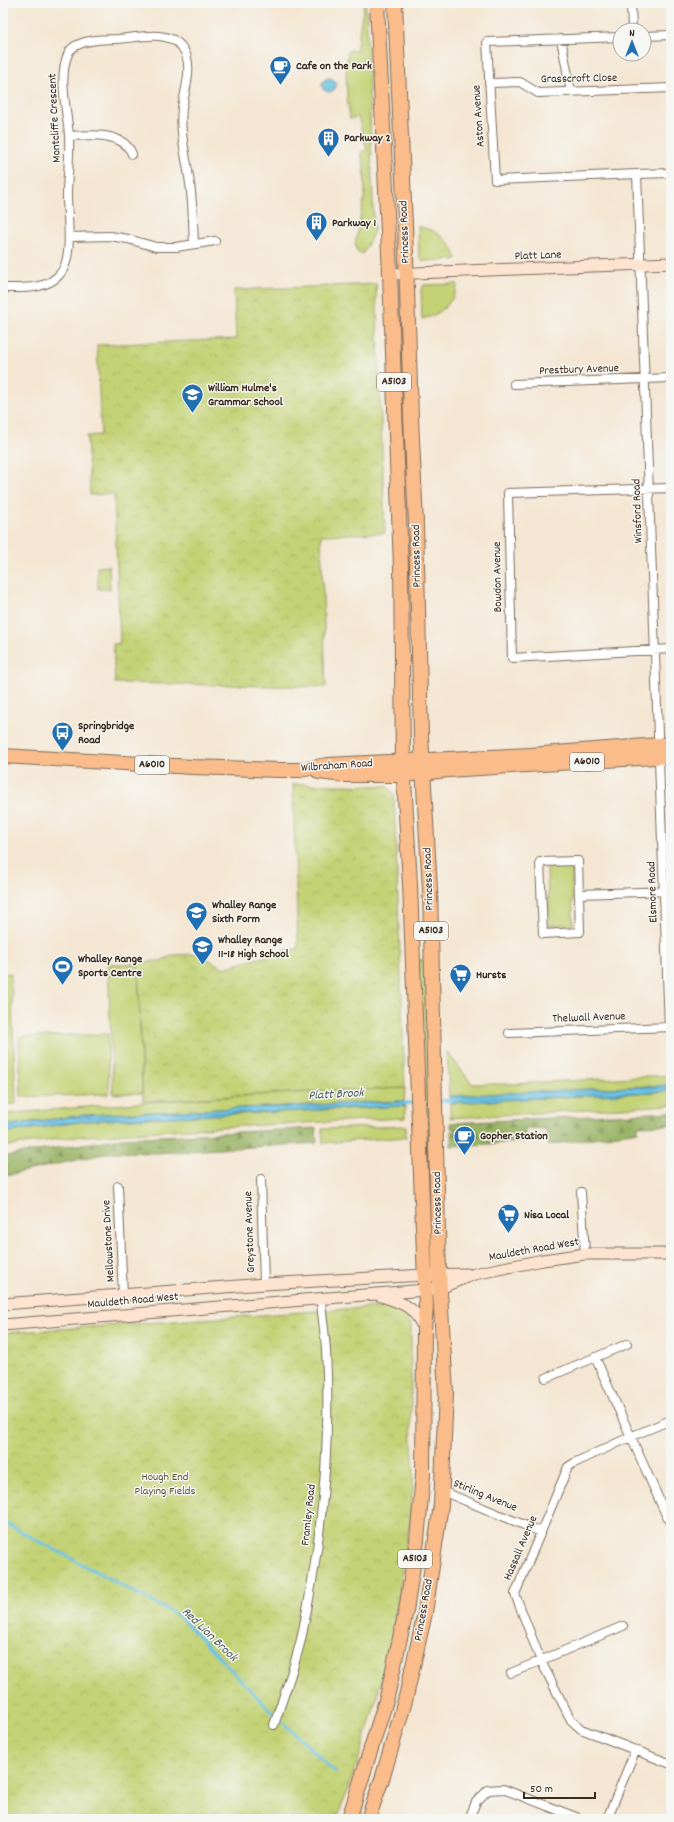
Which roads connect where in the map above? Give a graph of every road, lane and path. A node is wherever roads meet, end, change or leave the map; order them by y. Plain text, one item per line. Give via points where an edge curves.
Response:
1 (377, 3) edge
2 (395, 3) edge
3 (631, 3) edge
4 (632, 22) edge
5 (671, 35) edge
6 (652, 36) edge
7 (612, 37) edge
8 (561, 39) junction
9 (489, 83) junction
10 (671, 88) edge
11 (571, 92) junction
12 (69, 136) junction
13 (132, 154) dead end
14 (671, 173) edge
15 (637, 174) junction
16 (69, 237) junction
17 (215, 242) dead end
18 (194, 244) junction
19 (671, 264) edge
20 (640, 265) junction
21 (406, 273) junction
22 (390, 274) junction
23 (3, 288) edge
24 (671, 378) edge
25 (645, 379) junction
26 (514, 384) dead end
27 (649, 488) junction
28 (671, 488) edge
29 (671, 649) edge
30 (655, 650) junction
31 (665, 751) edge
32 (3, 756) edge
33 (424, 767) junction
34 (404, 768) junction
35 (668, 892) edge
36 (579, 894) junction
37 (670, 1027) edge
38 (509, 1033) dead end
39 (261, 1179) dead end
40 (118, 1186) dead end
41 (581, 1192) dead end
42 (585, 1254) junction
43 (671, 1254) edge
44 (434, 1279) junction
45 (264, 1284) junction
46 (425, 1290) junction
47 (376, 1294) junction
48 (124, 1295) junction
49 (321, 1301) dead end
50 (265, 1303) junction
51 (3, 1304) edge
52 (3, 1325) edge
53 (424, 1329) junction
54 (626, 1344) dead end
55 (595, 1357) junction
56 (546, 1378) dead end
57 (671, 1420) edge
58 (630, 1437) junction
59 (442, 1491) junction
60 (671, 1522) edge
61 (541, 1532) junction
62 (623, 1626) dead end
63 (541, 1661) junction
64 (511, 1672) dead end
65 (274, 1725) dead end
66 (635, 1751) junction
67 (671, 1764) edge
68 (349, 1819) edge
69 (368, 1819) edge
70 (469, 1819) edge
71 (581, 1819) edge
72 (607, 1819) edge

1 - 22 highway, Princess Road / A5103
2 - 21 highway, Princess Road / A5103
3 - 4 street
5 - 6 street
7 - 8 street, Aston Avenue
8 - 9 street, Aston Avenue via 487,42
8 - 11 street
9 - 11 street, Grasscroft Close via 520,82 538,93
9 - 15 street, Aston Avenue via 495,180
10 - 11 street, Grasscroft Close
12 - 13 street via 104,136 119,140 129,147
12 - 16 street, Montcliffe Crescent
12 - 18 street, Montcliffe Crescent via 63,72 68,52 77,45 95,40 171,37 186,54 188,66 182,127 190,184
14 - 15 street, Aston Avenue
15 - 20 street
16 - 18 street via 110,236 156,247
16 - 23 street, Montcliffe Crescent via 65,265 56,278 39,286
17 - 18 street
19 - 20 street, Platt Lane
20 - 21 street, Platt Lane
20 - 25 street, Winsford Road
21 - 22 street, Platt Lane
21 - 33 highway, Princess Road / A5103
22 - 34 highway, Princess Road / A5103 via 401,568
24 - 25 street, Prestbury Avenue
25 - 26 street, Prestbury Avenue
25 - 27 street, Winsford Road
27 - 28 street
27 - 30 street, Winsford Road
27 - 30 street, Bowdon Avenue via 508,493 512,658
29 - 30 street
30 - 31 street, Winsford Road
31 - 33 highway, Wilbraham Road / A6010 via 448,770
31 - 35 street, Elsmore Road
32 - 34 highway, Wilbraham Road / A6010 via 193,767 300,770 327,765
33 - 34 highway, Wilbraham Road / A6010
33 - 44 highway, Princess Road / A5103 via 437,1141
34 - 44 highway, Princess Road / A5103 via 419,1142
35 - 36 street
35 - 37 street, Elsmore Road
36 - 36 street via 580,932 543,934 540,862 578,861
37 - 38 street, Thelwall Avenue
39 - 45 street, Greystone Avenue
40 - 48 street, Mellowstone Drive
41 - 42 street
42 - 43 street, Mauldeth Road West
42 - 44 street, Mauldeth Road West
44 - 45 street, Mauldeth Road West
44 - 46 highway, Princess Road / A5103
44 - 59 highway, Princess Road / A5103 via 446,1392
45 - 48 street, Mauldeth Road West
45 - 50 street
46 - 47 street, Mauldeth Road West
46 - 53 highway, Princess Road / A5103
47 - 50 street, Mauldeth Road West
47 - 53 street, Mauldeth Road West via 408,1306 419,1318
48 - 51 street, Mauldeth Road West
49 - 65 street, Framley Road via 326,1349 327,1405 322,1508 303,1631
50 - 52 street, Mauldeth Road West
53 - 68 highway, Princess Road / A5103 via 423,1475 418,1540 387,1697
54 - 55 street
55 - 56 street
55 - 58 street
57 - 58 street, Hassall Avenue
58 - 60 street
58 - 61 street, Hassall Avenue via 568,1467
59 - 61 street, Stirling Avenue
59 - 69 highway, Princess Road / A5103 via 415,1657 405,1701
61 - 63 street, Hassall Avenue via 515,1594
62 - 63 street
63 - 64 street
63 - 66 street, Hassall Avenue via 571,1720 581,1729
66 - 67 street, Hassall Avenue
66 - 72 street
70 - 71 street via 476,1802 488,1790 503,1790

